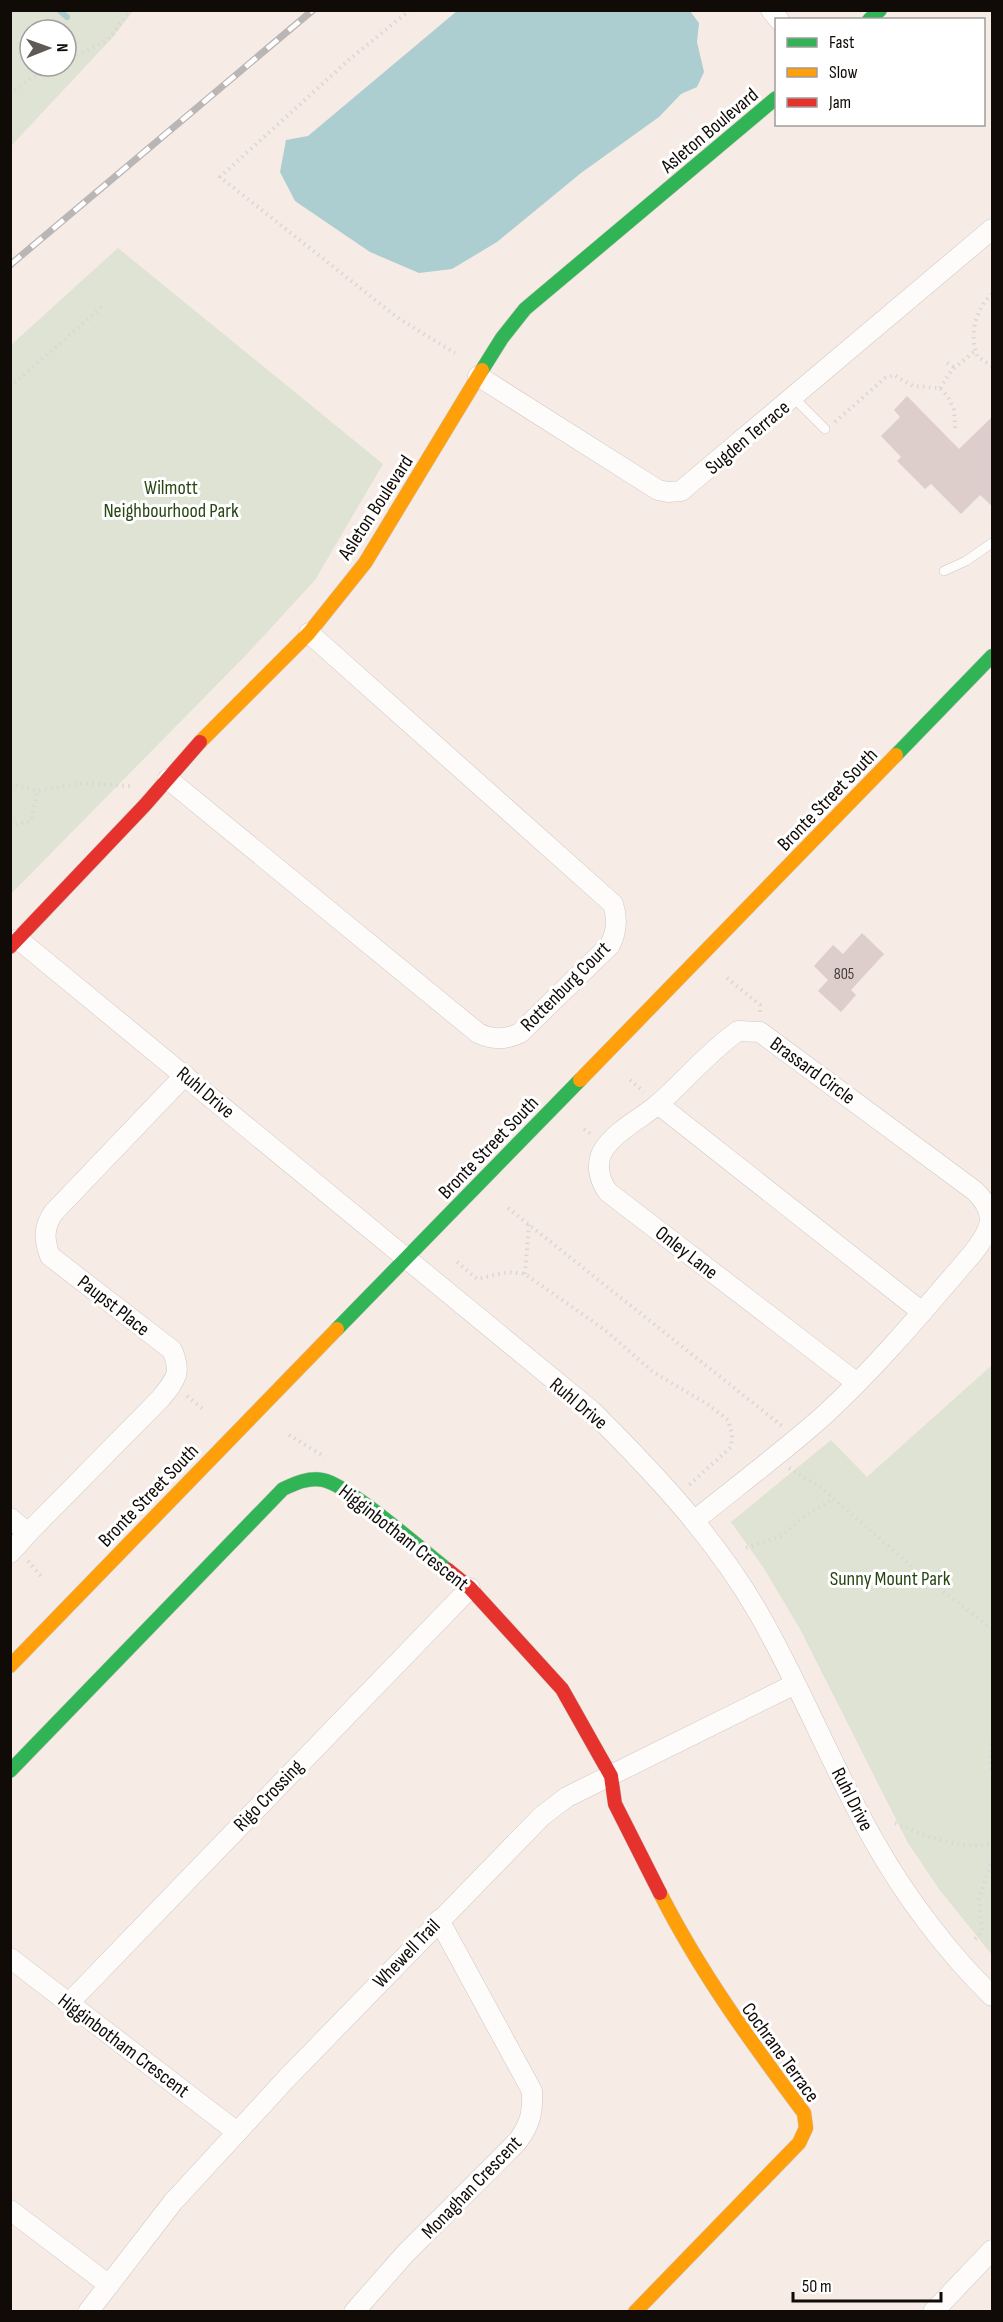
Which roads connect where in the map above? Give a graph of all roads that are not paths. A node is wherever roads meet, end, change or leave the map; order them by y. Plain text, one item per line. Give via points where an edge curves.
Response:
1 (775, 100) edge
2 (993, 229) edge
3 (478, 376) junction
4 (794, 397) junction
5 (825, 429) road end
6 (993, 543) edge
7 (944, 571) dead end
8 (309, 633) junction
9 (993, 656) edge
10 (164, 784) junction
11 (14, 943) edge
12 (185, 1075) junction
13 (658, 1104) junction
14 (406, 1259) junction
15 (922, 1312) junction
16 (857, 1383) junction
17 (10, 1518) edge
18 (694, 1521) junction
19 (28, 1533) junction
20 (10, 1552) edge
21 (470, 1588) junction
22 (10, 1666) edge
23 (795, 1684) junction
24 (10, 1771) edge
25 (611, 1776) junction
26 (439, 1920) junction
27 (10, 1958) edge
28 (993, 1996) edge
29 (69, 2003) junction
30 (237, 2132) junction
31 (10, 2210) edge
32 (993, 2250) edge
33 (109, 2285) junction
34 (88, 2312) edge
35 (354, 2312) edge
36 (635, 2312) edge
37 (933, 2312) edge

1 - 3 street, Asleton Boulevard via 525,309
2 - 4 street, Sugden Terrace
3 - 4 street, Sugden Terrace via 668,492 681,491 695,481
3 - 8 street, Asleton Boulevard via 365,563
4 - 5 lane
6 - 7 lane
8 - 10 street, Asleton Boulevard via 220,720
8 - 10 street, Rottenburg Court via 613,904 616,933 610,945 520,1033 507,1038 487,1037
9 - 14 street, Bronte Street South
10 - 11 street, Asleton Boulevard
11 - 12 street, Ruhl Drive
12 - 14 street, Ruhl Drive
12 - 19 street, Paupst Place via 54,1212 47,1221 45,1234 50,1256 172,1350 178,1363 177,1376 161,1398
13 - 15 street
13 - 15 street, Brassard Circle via 738,1031 760,1032 975,1191 987,1202 991,1220 984,1238
13 - 16 street, Onley Lane via 603,1151 599,1166 601,1182 608,1192
14 - 18 street, Ruhl Drive via 592,1411
14 - 22 street, Bronte Street South
15 - 16 street, Brassard Circle
16 - 18 street, Brassard Circle
17 - 19 street
18 - 23 street, Ruhl Drive via 759,1613
19 - 20 street
21 - 24 street, Higginbotham Crescent via 328,1479 301,1480 283,1489
21 - 25 street, Higginbotham Crescent via 562,1689
21 - 29 street, Rigo Crossing
23 - 25 street, Whewell Trail
23 - 28 street, Ruhl Drive via 860,1816 890,1867 959,1959
25 - 26 street, Whewell Trail via 567,1797 542,1816
25 - 36 street, Cochrane Terrace via 615,1804 679,1931 728,2011 804,2113 806,2128 799,2143
26 - 30 street, Whewell Trail
26 - 35 street, Monaghan Crescent via 532,2091 530,2125
27 - 29 street, Higginbotham Crescent
29 - 30 street, Higginbotham Crescent
30 - 33 street, Whewell Trail via 173,2202
31 - 33 street
32 - 37 street
33 - 34 street, Whewell Trail

